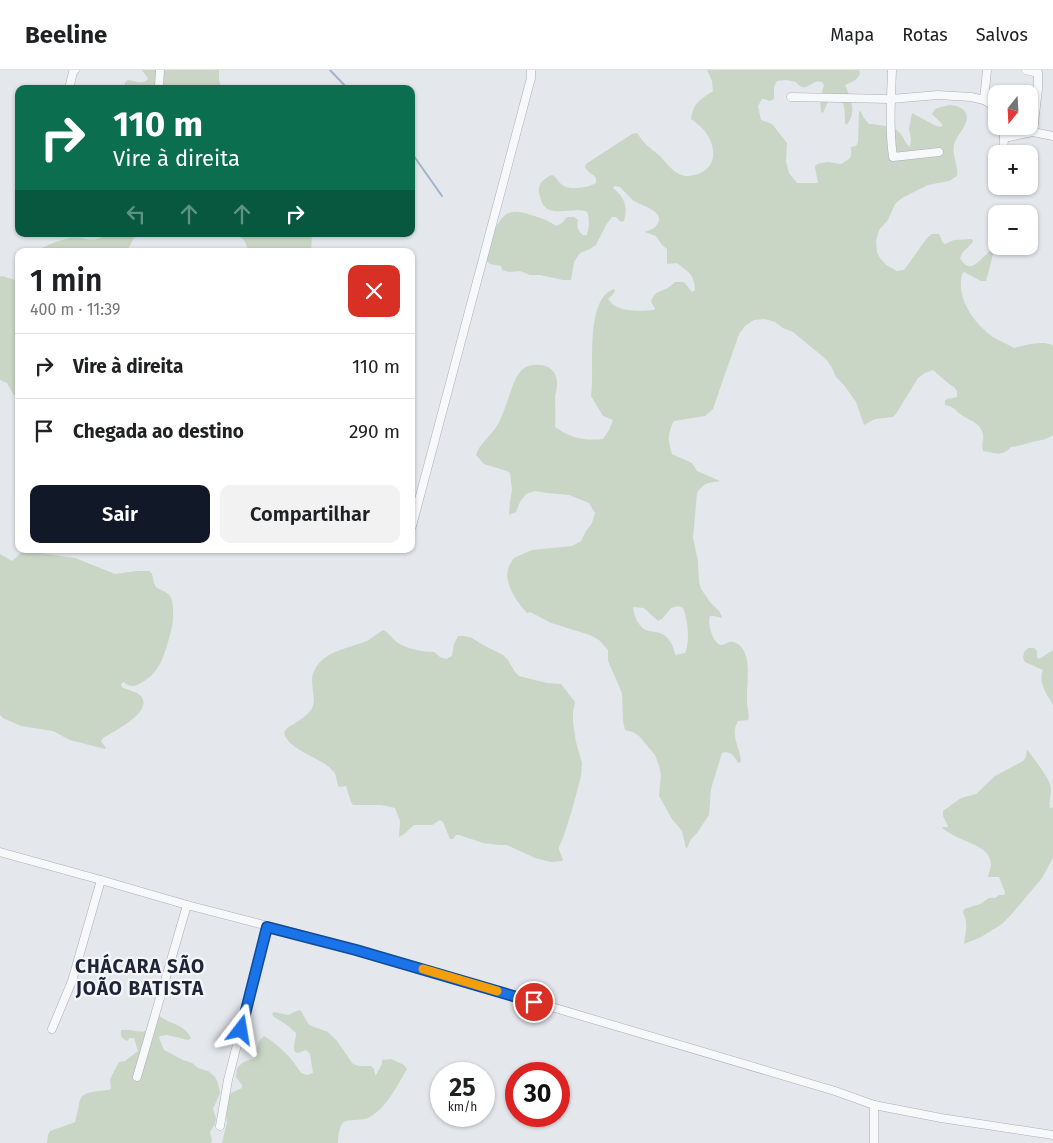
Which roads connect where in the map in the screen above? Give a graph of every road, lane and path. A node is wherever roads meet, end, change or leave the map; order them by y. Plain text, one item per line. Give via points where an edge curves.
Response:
1 (75, 70) edge
2 (160, 70) edge
3 (531, 70) edge
4 (892, 70) edge
5 (987, 70) edge
6 (1026, 70) edge
7 (70, 85) edge
8 (159, 85) edge
9 (1038, 85) edge
10 (791, 97) dead end
11 (890, 99) junction
12 (984, 100) junction
13 (988, 102) edge
14 (1038, 133) edge
15 (1004, 135) edge
16 (1018, 135) edge
17 (1053, 136) edge
18 (1004, 138) junction
19 (1004, 145) edge
20 (939, 152) dead end
21 (415, 515) edge
22 (0, 852) edge
23 (101, 880) junction
24 (186, 905) junction
25 (267, 927) junction
26 (52, 1029) dead end
27 (137, 1077) dead end
28 (874, 1105) junction
29 (220, 1126) dead end
30 (1053, 1135) edge
31 (874, 1143) edge

1 - 7 street
2 - 8 street
3 - 21 street
4 - 11 street
5 - 12 street
6 - 9 street via 1038,73
10 - 11 street
11 - 12 street via 938,95
11 - 20 street via 893,157
12 - 13 street
14 - 17 street
15 - 18 street
16 - 18 street
18 - 19 street
22 - 23 street
23 - 24 street
23 - 26 street via 72,981
24 - 25 street
24 - 27 street
25 - 28 street via 356,950
25 - 29 street via 228,1080
28 - 30 street
28 - 31 street

